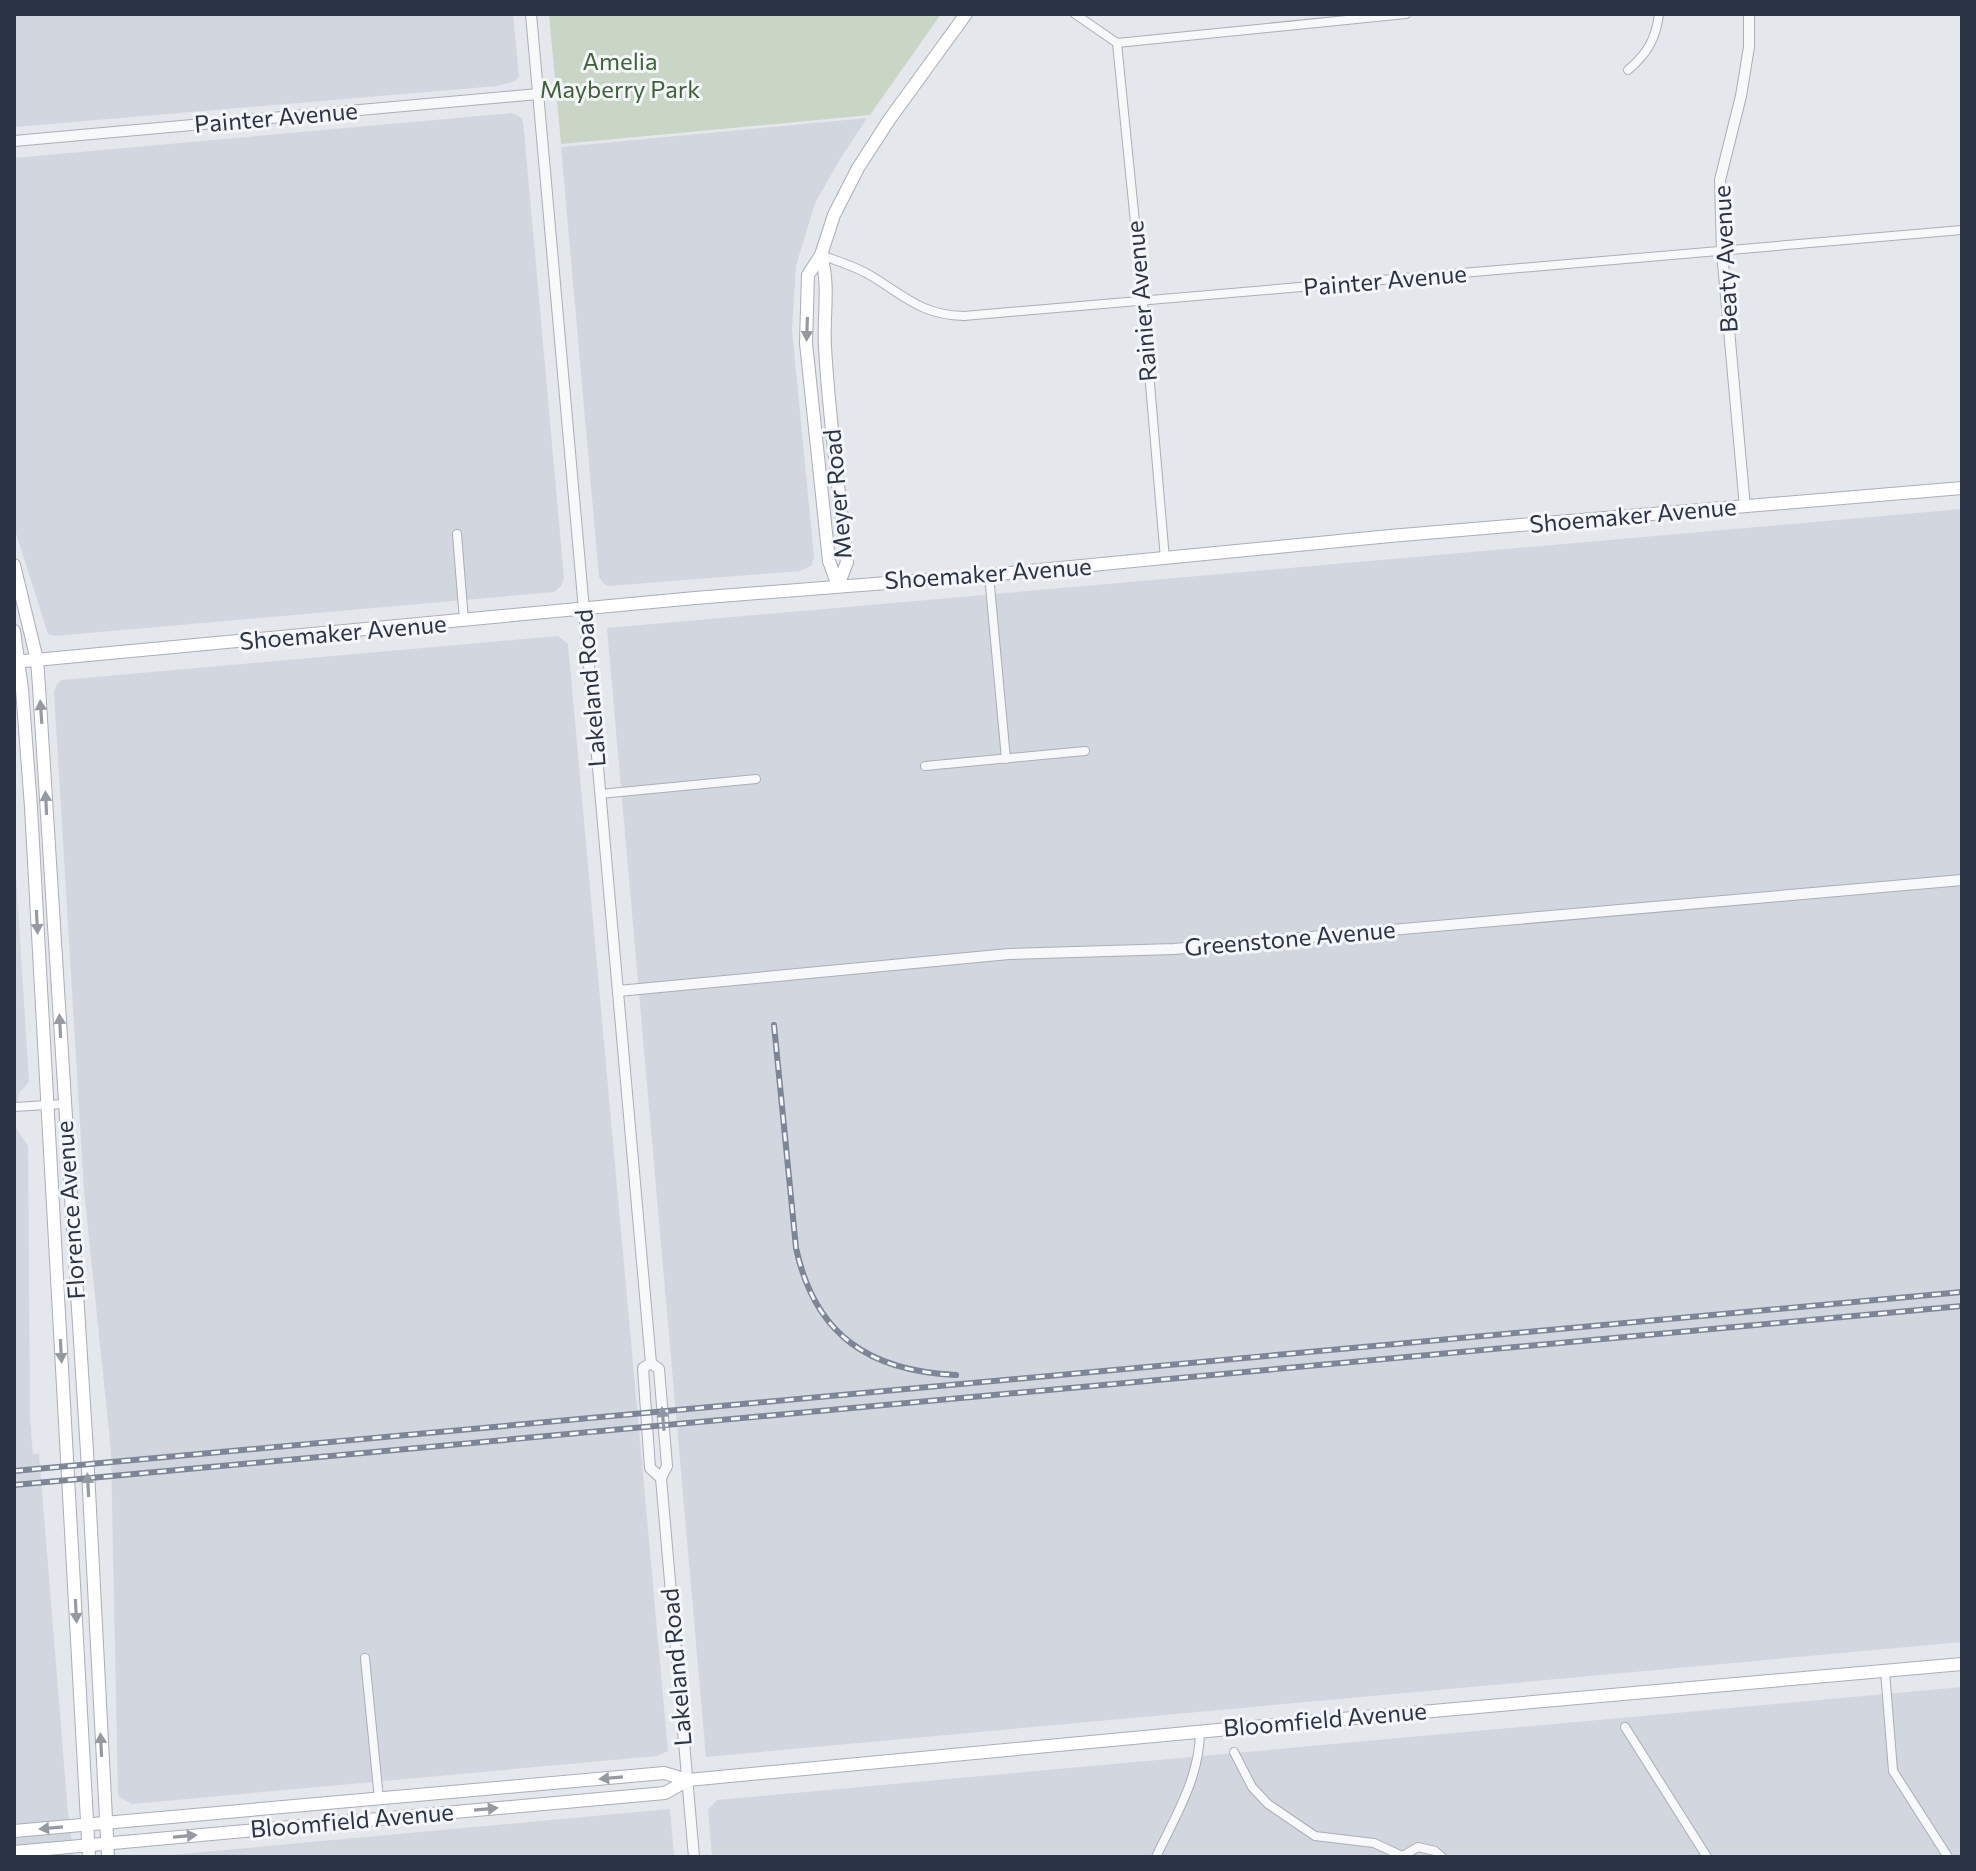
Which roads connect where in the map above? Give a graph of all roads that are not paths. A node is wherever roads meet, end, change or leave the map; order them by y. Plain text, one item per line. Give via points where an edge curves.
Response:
1 (531, 14) edge
2 (966, 14) edge
3 (1075, 14) edge
4 (1406, 14) edge
5 (1659, 14) edge
6 (1749, 14) edge
7 (1117, 43) junction
8 (1628, 70) dead end
9 (538, 94) junction
10 (14, 141) edge
11 (1962, 230) edge
12 (1722, 252) junction
13 (821, 255) junction
14 (1143, 302) junction
15 (810, 391) junction
16 (829, 391) junction
17 (1962, 488) edge
18 (1745, 507) junction
19 (457, 534) dead end
20 (1165, 559) junction
21 (14, 565) edge
22 (989, 575) junction
23 (838, 586) junction
24 (584, 610) junction
25 (464, 621) junction
26 (14, 631) edge
27 (37, 660) junction
28 (16, 662) edge
29 (1085, 751) dead end
30 (1006, 759) junction
31 (925, 766) dead end
32 (756, 779) dead end
33 (600, 794) junction
34 (49, 844) junction
35 (33, 845) junction
36 (1962, 880) edge
37 (618, 991) junction
38 (64, 1104) junction
39 (48, 1105) junction
40 (14, 1107) edge
41 (651, 1363) junction
42 (661, 1478) junction
43 (365, 1658) dead end
44 (1962, 1664) edge
45 (1885, 1671) junction
46 (1625, 1727) dead end
47 (1200, 1731) junction
48 (1234, 1752) dead end
49 (688, 1780) junction
50 (379, 1799) junction
51 (381, 1819) junction
52 (105, 1823) junction
53 (87, 1825) junction
54 (14, 1831) edge
55 (108, 1850) edge
56 (89, 1851) edge
57 (14, 1852) edge
58 (1401, 1856) edge
59 (694, 1857) edge
60 (1156, 1857) edge
61 (1442, 1857) edge
62 (1707, 1857) edge
63 (1948, 1857) edge

1 - 9 street, Lakeland Road
2 - 13 main road, Meyer Road via 858,168
3 - 7 street
4 - 7 street
5 - 8 street via 1647,54
6 - 12 street, Beaty Avenue via 1741,96 1720,180
7 - 14 street, Rainier Avenue
9 - 10 street, Painter Avenue
9 - 24 street, Lakeland Road
11 - 12 street, Painter Avenue
12 - 14 street, Painter Avenue
12 - 18 street, Beaty Avenue
13 - 14 street, Painter Avenue via 866,272 911,304 951,316
13 -> 15 main road, Meyer Road via 808,275
13 - 16 main road, Meyer Road via 827,276
14 - 20 street, Rainier Avenue
15 - 16 main road
15 - 23 main road, Meyer Road via 829,561
16 - 23 main road, Meyer Road via 847,562
17 - 18 main road, Shoemaker Avenue
18 - 20 main road, Shoemaker Avenue
19 - 25 street
20 - 22 main road, Shoemaker Avenue
21 - 27 main road, Florence Avenue
22 - 23 main road, Shoemaker Avenue
22 - 30 street
23 - 24 main road, Shoemaker Avenue
24 - 25 main road, Shoemaker Avenue
24 - 33 street, Lakeland Road
25 - 27 main road, Shoemaker Avenue
26 - 28 main road, Florence Avenue
27 - 28 main road, Shoemaker Avenue
34 -> 27 main road, Florence Avenue
28 - 35 main road, Florence Avenue
29 - 30 street
30 - 31 street
32 - 33 street
33 - 37 street, Lakeland Road
34 - 35 main road
38 -> 34 main road, Florence Avenue
35 -> 39 main road, Florence Avenue
36 - 37 street, Greenstone Avenue via 1174,949 1009,954
37 - 41 street, Lakeland Road
38 - 39 street
52 -> 38 main road, Florence Avenue
39 - 40 street
39 -> 53 main road, Florence Avenue
42 -> 41 street, Lakeland Road via 667,1466 662,1400 659,1369
41 - 42 street, Lakeland Road via 643,1368 650,1468
42 - 49 street, Lakeland Road
43 - 50 street
44 - 45 main road, Bloomfield Avenue
45 - 47 main road, Bloomfield Avenue
45 - 63 street via 1893,1771
46 - 62 street
47 - 49 main road, Bloomfield Avenue
47 - 60 street via 1193,1776
48 - 58 street via 1252,1787 1268,1804 1315,1836 1374,1843
49 -> 50 main road, Bloomfield Avenue via 664,1773
51 -> 49 main road, Bloomfield Avenue via 665,1793
49 - 59 street, Lakeland Road
50 - 51 main road
50 - 52 main road, Bloomfield Avenue
55 -> 51 main road, Bloomfield Avenue
52 - 53 main road, Bloomfield Avenue
52 - 55 main road, Florence Avenue
53 -> 54 main road, Bloomfield Avenue
53 - 56 main road, Florence Avenue
55 - 56 main road, Bloomfield Avenue
56 - 57 main road, Bloomfield Avenue
58 - 61 street via 1418,1847

